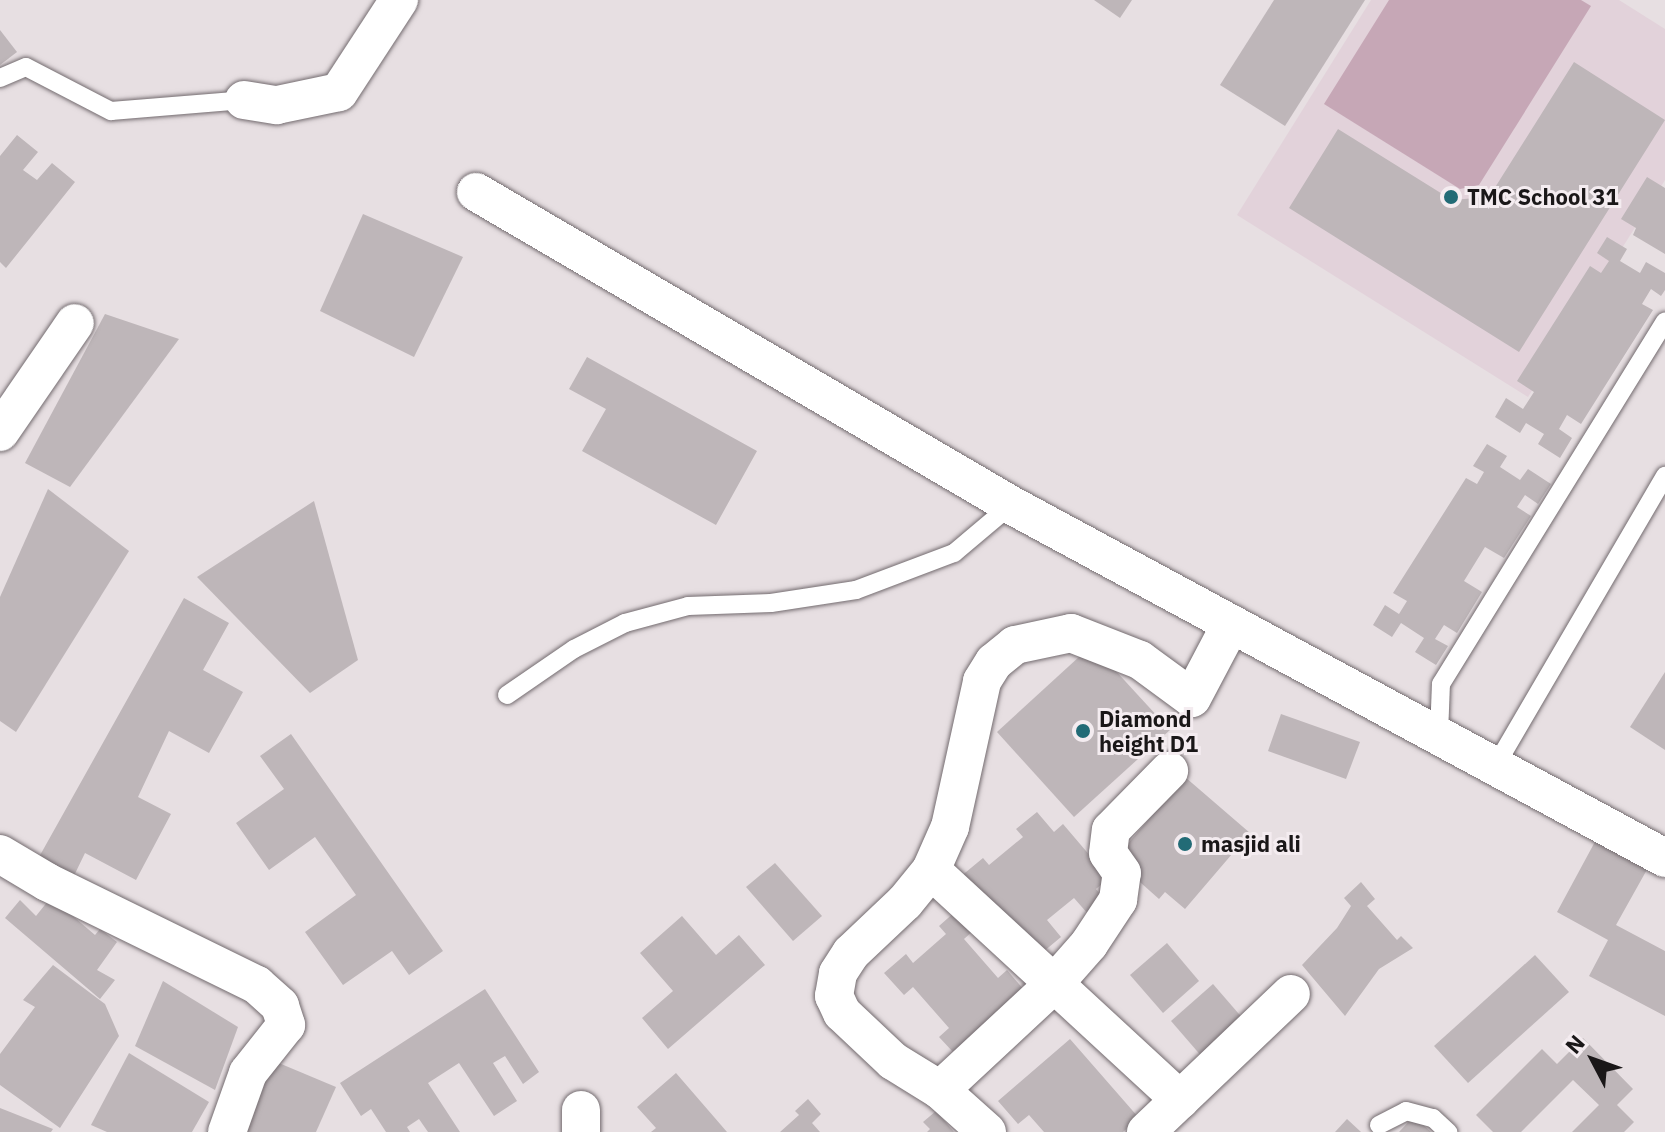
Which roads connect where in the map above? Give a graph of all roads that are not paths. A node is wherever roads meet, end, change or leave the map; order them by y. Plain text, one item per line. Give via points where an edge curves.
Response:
1 (399, 0) edge
2 (0, 78) edge
3 (244, 100) joint
4 (476, 192) dead end
5 (1665, 322) edge
6 (75, 323) dead end
7 (0, 432) edge
8 (1665, 476) edge
9 (1011, 505) junction
10 (1231, 624) junction
11 (507, 695) dead end
12 (1439, 735) junction
13 (1496, 765) junction
14 (1169, 771) dead end
15 (0, 854) edge
16 (1665, 858) edge
17 (931, 870) junction
18 (1053, 985) junction
19 (1291, 994) dead end
20 (940, 1090) junction
21 (1180, 1100) junction
22 (1379, 1125) dead end
23 (227, 1132) edge
24 (987, 1132) edge
25 (1146, 1132) edge
26 (1448, 1132) edge

1 - 3 street via 339,92 277,105
2 - 3 lane via 26,67 111,111
4 - 9 street
5 - 12 lane via 1441,684
6 - 7 street
8 - 13 lane
9 - 10 street
9 - 11 lane via 954,553 856,590 771,603 688,606 625,623 574,649
10 - 12 street
10 - 17 street via 1192,698 1140,660 1071,633 1015,645 994,662 982,681 950,827
12 - 13 street
13 - 16 street
14 - 18 street via 1111,830 1108,853 1122,873 1118,900
15 - 23 street via 257,985 280,1006 286,1025 248,1073
17 - 18 street
17 - 20 street via 851,953 838,973 834,996 842,1013 893,1061
18 - 20 street
18 - 21 street
19 - 21 street
20 - 24 street
21 - 25 street
22 - 26 lane via 1406,1111 1433,1118

